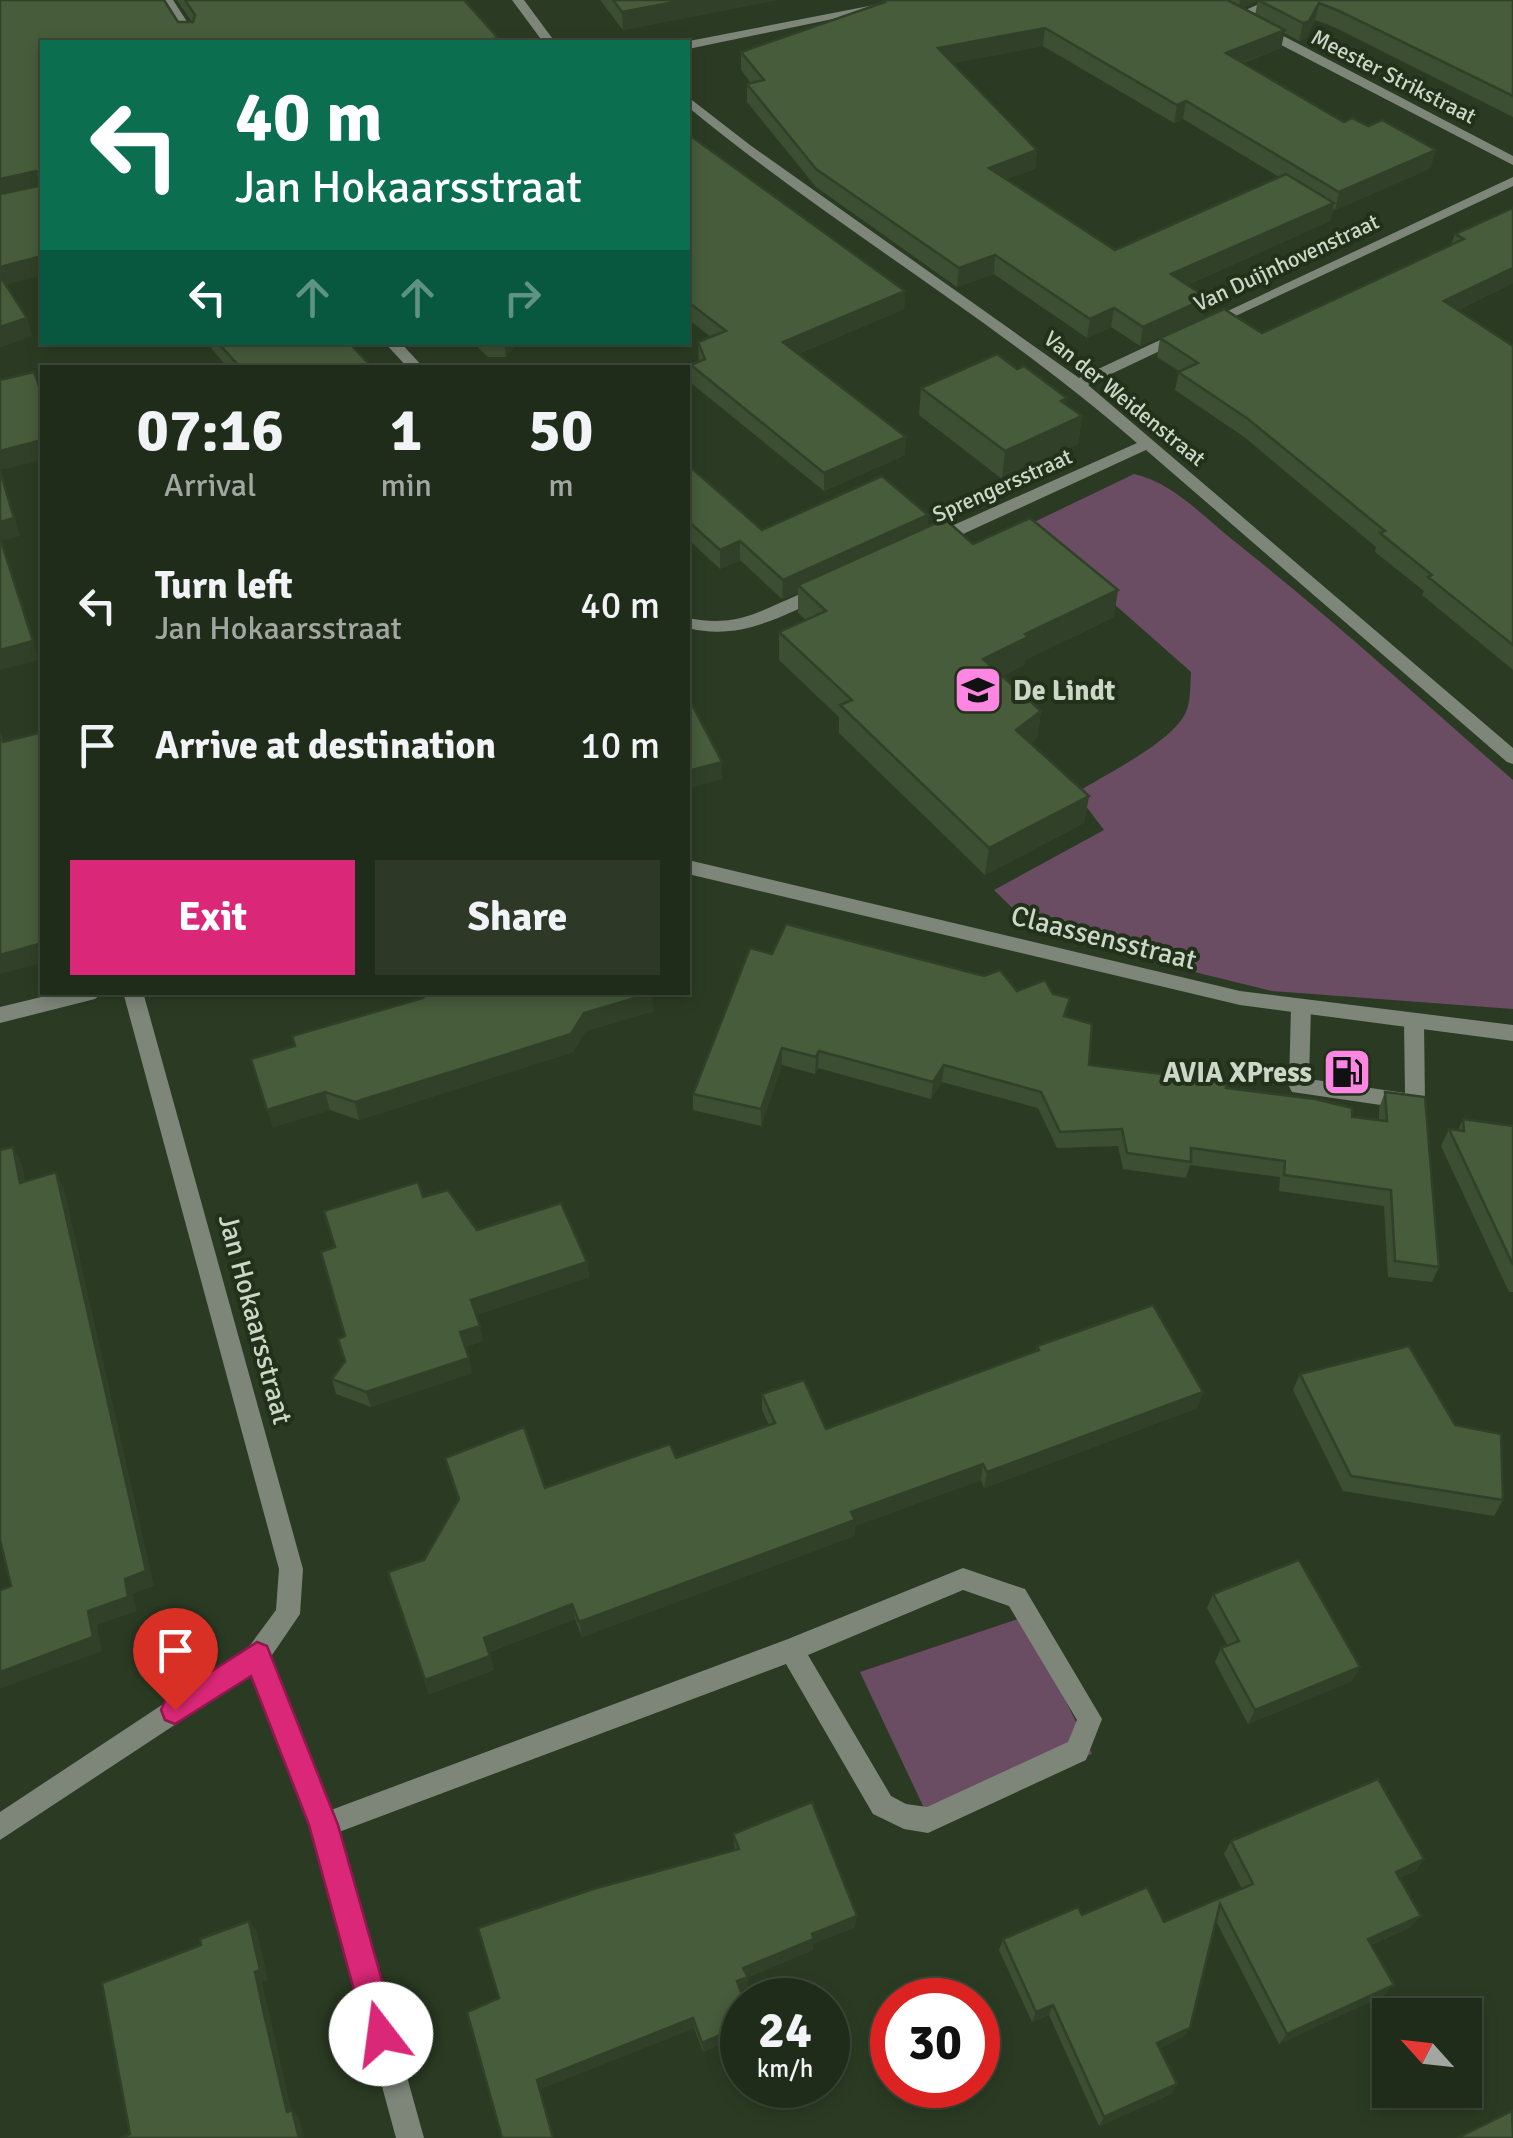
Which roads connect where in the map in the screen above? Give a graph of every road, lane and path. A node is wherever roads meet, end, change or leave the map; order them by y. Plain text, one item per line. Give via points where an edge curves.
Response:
1 (167, 0) edge
2 (518, 0) edge
3 (918, 0) edge
4 (1278, 0) edge
5 (1220, 9) edge
6 (1236, 17) junction
7 (189, 34) edge
8 (548, 40) edge
9 (690, 44) edge
10 (690, 103) edge
11 (1513, 161) edge
12 (1513, 181) edge
13 (395, 345) edge
14 (414, 365) edge
15 (1078, 384) junction
16 (1150, 443) junction
17 (918, 548) edge
18 (828, 588) edge
19 (690, 623) edge
20 (1513, 758) edge
21 (690, 867) edge
22 (83, 995) edge
23 (134, 995) edge
24 (1301, 1008) junction
25 (0, 1015) edge
26 (1414, 1022) junction
27 (1513, 1034) edge
28 (791, 1650) junction
29 (257, 1656) junction
30 (324, 1825) junction
31 (0, 1827) edge
32 (410, 2138) edge

1 - 7 street
2 - 8 street
3 - 9 street
4 - 6 street
5 - 6 street, Meester Strikstraat
6 - 11 street, Meester Strikstraat
10 - 15 street, Van der Weidenstraat
12 - 15 street, Van Duijnhovenstraat
13 - 14 street
15 - 16 street, Van der Weidenstraat
16 - 17 street, Sprengersstraat
16 - 20 street, Van der Weidenstraat
18 - 19 street via 739,628 706,630
21 - 24 street, Claassensstraat
22 - 25 street
23 - 29 street, Jan Hokaarsstraat via 290,1569 288,1614
24 - 26 street, Claassensstraat
24 - 26 street via 1299,1086 1415,1102
26 - 27 street, Claassensstraat
28 - 28 street via 963,1580 1016,1597 1090,1719 1077,1751 928,1820 904,1816 882,1805
28 - 30 street
29 - 30 street
29 - 31 street, Jan Hokaarsstraat
30 - 32 street

